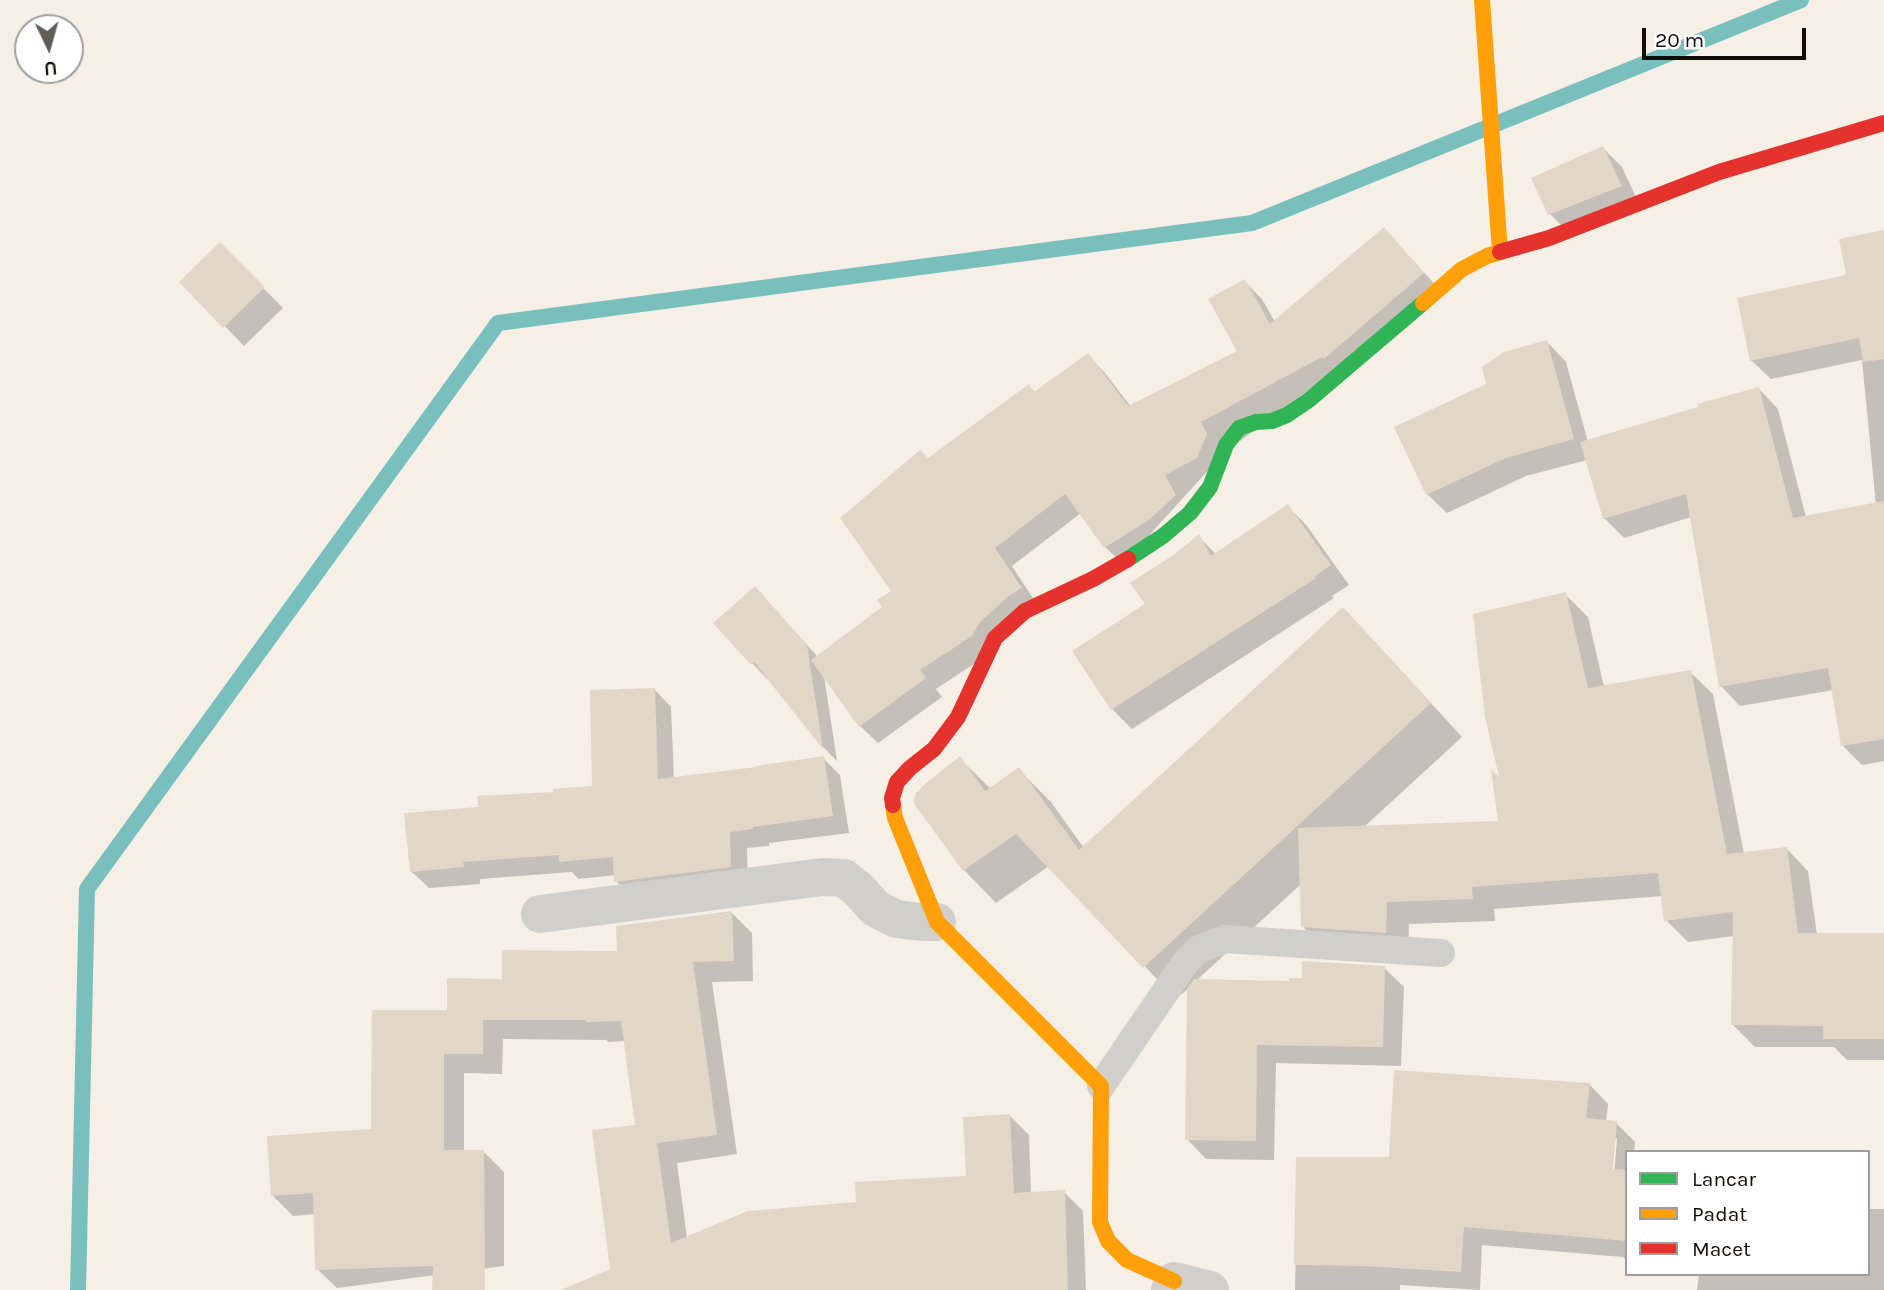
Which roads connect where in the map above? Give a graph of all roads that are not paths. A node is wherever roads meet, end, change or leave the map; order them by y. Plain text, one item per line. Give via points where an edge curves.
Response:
1 (1482, 0) edge
2 (1884, 123) edge
3 (1500, 252) junction
4 (540, 914) dead end
5 (937, 922) junction
6 (1441, 953) dead end
7 (1101, 1086) junction
8 (1185, 1287) edge

1 - 3 street
2 - 3 street via 1718,172 1549,238
3 - 5 street via 1462,269 1287,415 1240,428 1226,445 1210,487 1190,513 1163,536 1093,579 1025,611 995,638 958,717 934,748 897,782 892,798 895,818
4 - 5 street via 822,877 845,878 875,908 896,919
5 - 7 street
6 - 7 lane via 1224,939 1198,950 1185,963
7 - 8 street via 1100,1222 1104,1232 1127,1260

